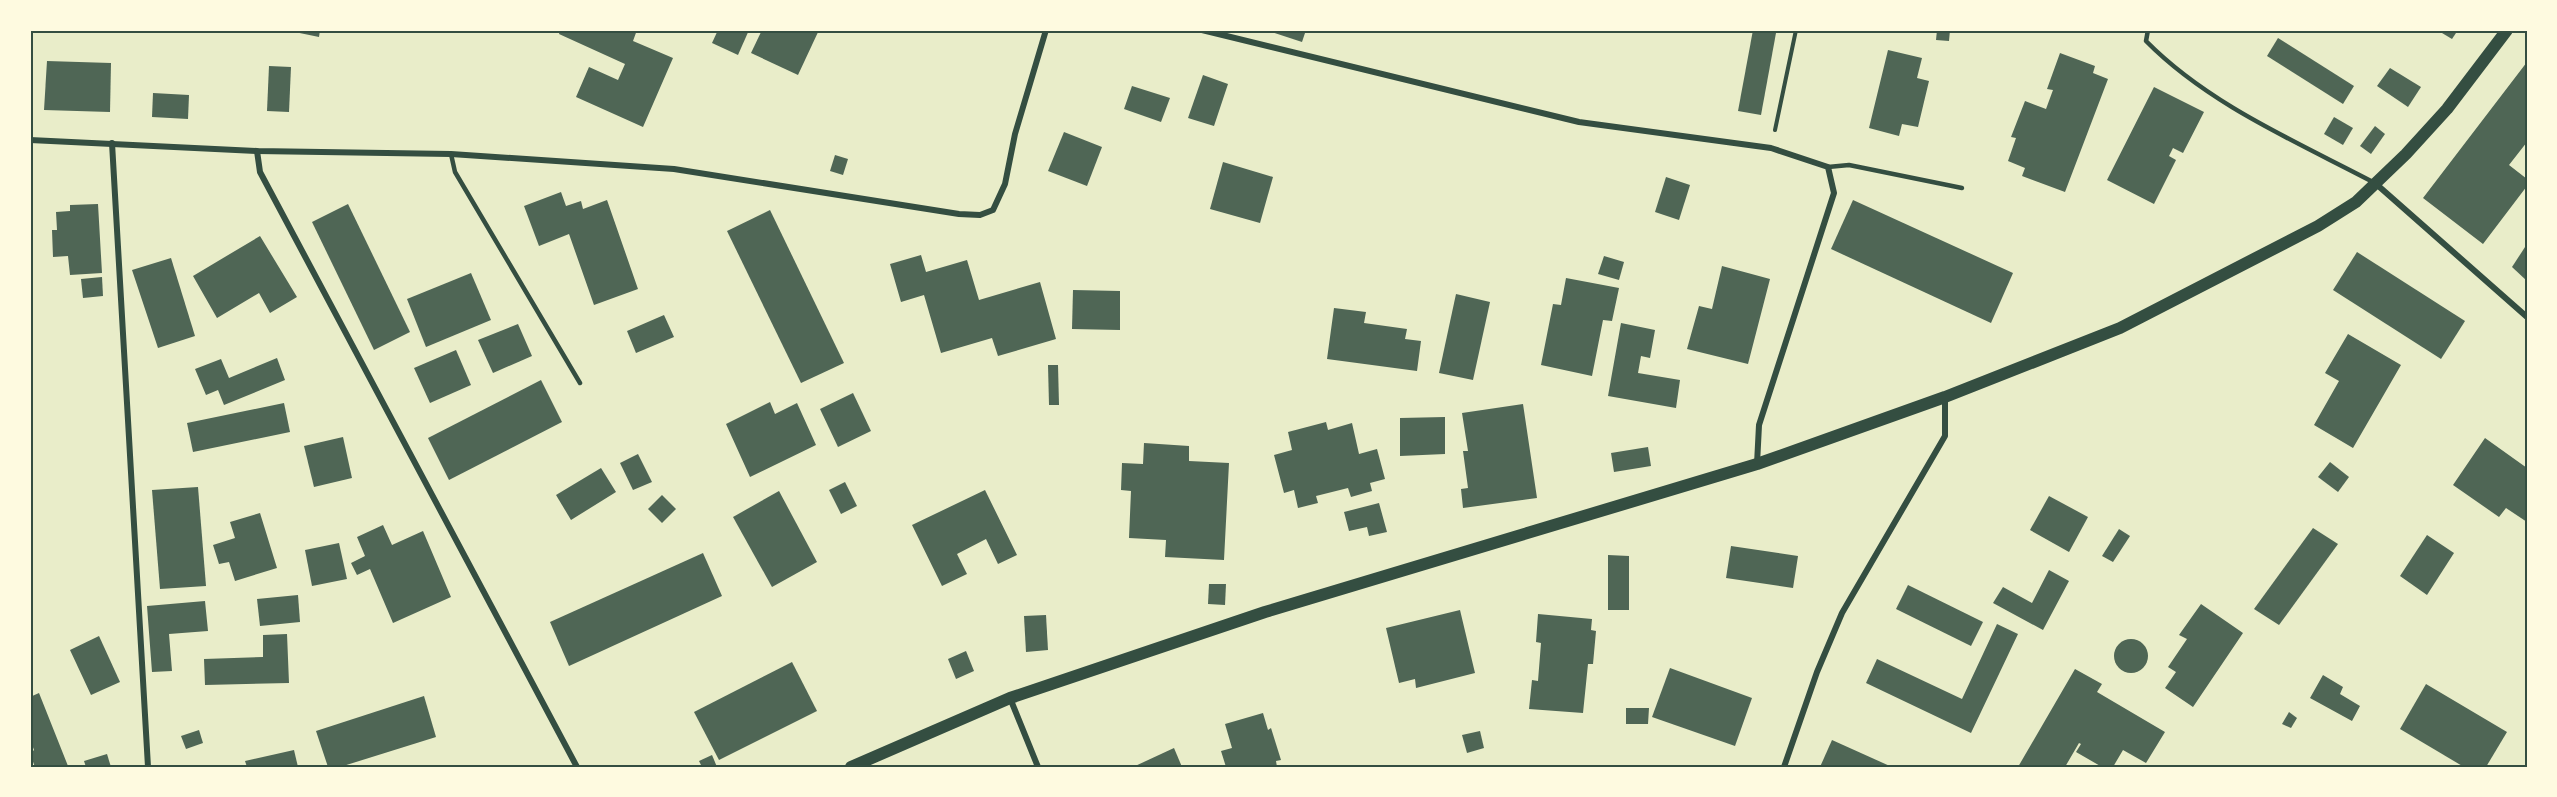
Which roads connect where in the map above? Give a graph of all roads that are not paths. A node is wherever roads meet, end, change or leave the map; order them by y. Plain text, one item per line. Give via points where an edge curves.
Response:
1 (1046, 30) edge
2 (1202, 30) edge
3 (2148, 30) edge
4 (2507, 30) edge
5 (30, 141) edge
6 (112, 143) junction
7 (257, 151) junction
8 (451, 154) junction
9 (1828, 167) junction
10 (2375, 183) junction
11 (1962, 189) dead end
12 (2527, 317) edge
13 (580, 383) dead end
14 (1946, 398) junction
15 (1757, 464) junction
16 (1010, 698) junction
17 (148, 767) edge
18 (577, 767) edge
19 (851, 767) edge
20 (1038, 767) edge
21 (1784, 767) edge

1 - 8 street via 1015,134 1005,184 993,210 980,215 674,170
2 - 9 street via 1579,122 1771,148
3 - 10 lane via 2146,41 2170,65 2254,120
4 - 10 main road via 2447,109
5 - 6 street
6 - 7 street
6 - 17 street
7 - 8 street
7 - 18 street via 260,172
8 - 13 lane via 455,172
9 - 11 lane via 1849,165
9 - 15 street via 1834,193 1759,425
10 - 12 street
10 - 14 main road via 2356,202 2318,226 2120,328
14 - 15 main road
14 - 21 street via 1945,436 1842,613
15 - 16 main road via 1264,612
16 - 19 main road
16 - 20 street

